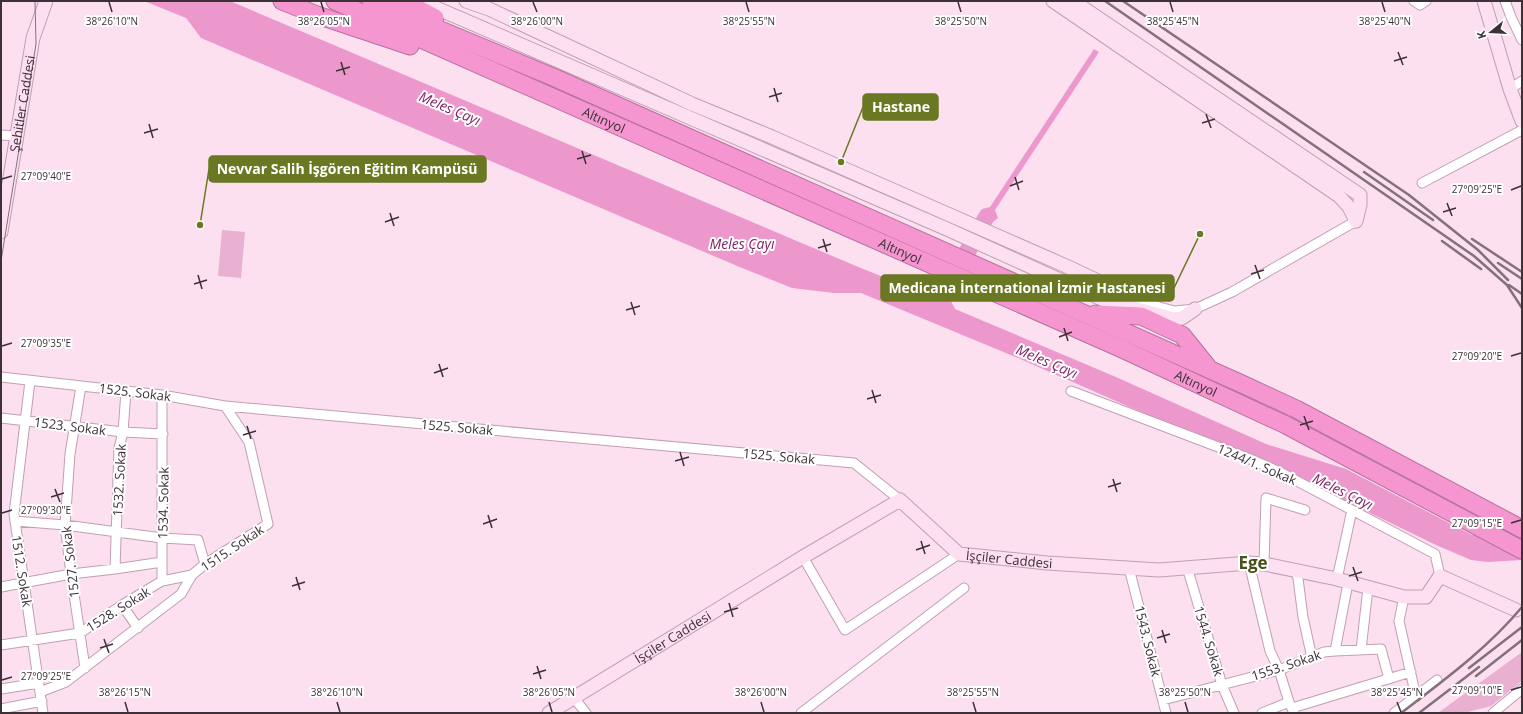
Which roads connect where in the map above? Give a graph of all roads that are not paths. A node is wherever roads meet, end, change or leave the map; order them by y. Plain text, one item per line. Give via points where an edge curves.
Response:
1 (46, 1) edge
2 (282, 1) edge
3 (335, 1) edge
4 (371, 1) edge
5 (404, 1) edge
6 (466, 1) edge
7 (1053, 1) edge
8 (1073, 1) edge
9 (1414, 1) edge
10 (1426, 1) edge
11 (1484, 1) edge
12 (1505, 1) edge
13 (427, 2) edge
14 (1522, 40) edge
15 (514, 61) junction
16 (479, 66) junction
17 (1522, 81) edge
18 (1510, 89) junction
19 (1522, 121) edge
20 (1522, 130) edge
21 (1, 135) edge
22 (16, 136) junction
23 (6, 169) edge
24 (1422, 183) dead end
25 (1356, 221) junction
26 (1, 232) edge
27 (1117, 290) junction
28 (1195, 309) junction
29 (1138, 312) junction
30 (1084, 313) junction
31 (1182, 335) junction
32 (1210, 370) junction
33 (1, 377) edge
34 (30, 381) junction
35 (81, 386) junction
36 (126, 391) junction
37 (1071, 391) dead end
38 (162, 395) junction
39 (225, 406) junction
40 (1, 418) edge
41 (24, 420) junction
42 (75, 426) junction
43 (124, 432) junction
44 (163, 434) junction
45 (900, 500) junction
46 (1305, 510) dead end
47 (1352, 510) junction
48 (14, 521) junction
49 (65, 525) junction
50 (1522, 529) edge
51 (117, 531) junction
52 (162, 538) junction
53 (1522, 550) edge
54 (959, 554) junction
55 (803, 557) junction
56 (162, 562) junction
57 (1249, 563) junction
58 (205, 564) junction
59 (1264, 564) junction
60 (1188, 567) junction
61 (1129, 568) junction
62 (115, 569) junction
63 (1297, 571) junction
64 (71, 574) junction
65 (192, 576) junction
66 (1440, 576) junction
67 (162, 581) junction
68 (1343, 581) junction
69 (24, 583) junction
70 (1, 587) edge
71 (964, 588) dead end
72 (1368, 588) junction
73 (1404, 597) junction
74 (122, 605) junction
75 (1516, 610) dead end
76 (138, 628) junction
77 (80, 633) junction
78 (33, 641) junction
79 (1, 645) edge
80 (1361, 650) junction
81 (1335, 651) junction
82 (1312, 658) junction
83 (85, 668) junction
84 (1280, 670) junction
85 (1411, 672) junction
86 (1389, 679) junction
87 (1437, 680) dead end
88 (39, 683) junction
89 (1222, 685) junction
90 (1522, 688) edge
91 (1, 689) edge
92 (41, 696) junction
93 (1416, 697) junction
94 (574, 698) junction
95 (1163, 700) junction
96 (1292, 708) edge
97 (1, 709) edge
98 (44, 713) edge
99 (549, 713) edge
100 (586, 713) edge
101 (801, 713) edge
102 (1166, 713) edge
103 (1234, 713) edge
104 (1262, 713) edge
105 (1394, 713) edge
106 (1494, 713) edge

1 - 22 street, Şehitler Caddesi via 32,38
2 - 16 highway via 451,62
3 - 16 highway, Altınyol
4 - 15 highway, Altınyol
5 - 15 highway
6 - 27 street via 489,9 692,104 772,136
7 - 25 street via 1339,196 1349,207
8 - 25 street via 1360,195
9 - 10 street via 1420,5
11 - 18 street
12 - 14 street
13 - 29 street via 1104,300
15 - 30 highway, Altınyol
16 - 53 highway, Altınyol via 1120,348 1286,425
17 - 18 street
18 - 19 street
20 - 24 street
21 - 22 street
22 - 23 street, Şehitler Caddesi
23 - 26 street, Şehitler Caddesi
25 - 28 street via 1232,292
27 - 28 street via 1175,311
27 - 29 street
28 - 29 street via 1182,318 1174,319
28 - 31 street via 1185,322
29 - 30 highway
29 - 31 highway
30 - 32 highway, Altınyol
31 - 32 highway
32 - 50 highway, Altınyol via 1296,410
33 - 34 street, 1525. Sokak
34 - 35 street, 1525. Sokak
34 - 41 street, 1512. Sokak
35 - 36 street, 1525. Sokak
35 - 42 street, 1527. Sokak
36 - 38 street, 1525. Sokak
36 - 43 street, 1532. Sokak
37 - 47 street, 1244/1. Sokak via 1255,461 1303,483
38 - 39 street, 1525. Sokak
38 - 44 street, 1534. Sokak
39 - 45 street, 1525. Sokak via 854,463
39 - 58 street, 1515. Sokak via 249,442 268,524
40 - 41 street, 1523. Sokak
41 - 42 street, 1523. Sokak
41 - 48 street, 1512. Sokak
42 - 43 street, 1523. Sokak
42 - 49 street, 1527. Sokak via 70,454
43 - 44 street, 1523. Sokak
43 - 51 street, 1532. Sokak via 119,448
44 - 52 street, 1534. Sokak
45 - 54 street, İşçiler Caddesi
45 - 55 street, İşçiler Caddesi
46 - 59 street via 1266,498
47 - 66 street, 1244/1. Sokak via 1435,554
47 - 68 street
48 - 49 street
48 - 69 street, 1512. Sokak
49 - 51 street
49 - 64 street, 1527. Sokak
51 - 52 street
51 - 62 street, 1532. Sokak
52 - 56 street, 1534. Sokak
52 - 58 street via 198,540
54 - 55 street via 845,630
54 - 61 street, İşçiler Caddesi
55 - 94 street, İşçiler Caddesi
56 - 62 street
56 - 67 street, 1534. Sokak
57 - 59 street, İşçiler Caddesi
57 - 60 street, İşçiler Caddesi
57 - 84 street via 1270,651
58 - 65 street, 1515. Sokak
59 - 63 street, İşçiler Caddesi
60 - 61 street, İşçiler Caddesi via 1158,570
60 - 89 street, 1544. Sokak
61 - 95 street, 1543. Sokak
62 - 64 street
63 - 68 street, İşçiler Caddesi
63 - 82 street
64 - 69 street
64 - 77 street, 1527. Sokak
65 - 67 street
65 - 76 street, 1515. Sokak via 181,594
66 - 73 street, İşçiler Caddesi via 1426,597
66 - 75 street
67 - 74 street, 1528. Sokak
68 - 72 street, İşçiler Caddesi
68 - 81 street
69 - 70 street
69 - 78 street, 1512. Sokak
71 - 101 street
72 - 73 street, İşçiler Caddesi
72 - 80 street
73 - 85 street via 1399,621
74 - 76 street
74 - 77 street, 1528. Sokak
76 - 83 street, 1515. Sokak
77 - 78 street, 1528. Sokak
77 - 83 street, 1527. Sokak
78 - 79 street, 1528. Sokak
78 - 88 street, 1512. Sokak
80 - 81 street, 1553. Sokak
80 - 86 street, 1553. Sokak via 1381,650
81 - 82 street, 1553. Sokak via 1324,652
82 - 84 street, 1553. Sokak
83 - 92 street, 1515. Sokak
84 - 89 street, 1553. Sokak
84 - 96 street
85 - 86 street
85 - 93 street
86 - 96 street
87 - 93 street
88 - 91 street
88 - 92 street, 1512. Sokak
89 - 95 street, 1553. Sokak
89 - 103 street, 1544. Sokak
90 - 106 street
92 - 97 street, 1515. Sokak
92 - 98 street, 1512. Sokak
93 - 105 street
94 - 99 street, İşçiler Caddesi
94 - 100 street
95 - 102 street, 1543. Sokak
96 - 104 street

